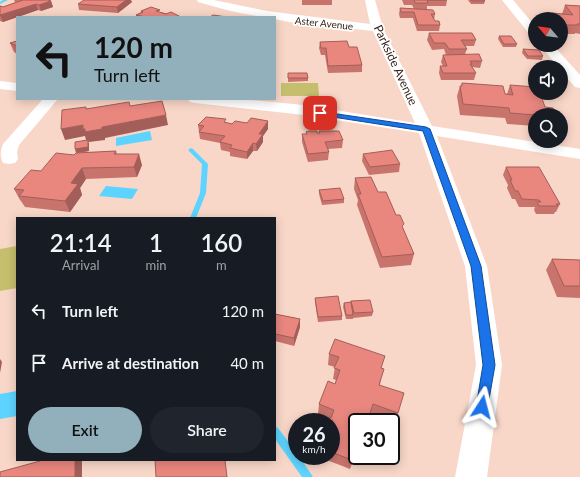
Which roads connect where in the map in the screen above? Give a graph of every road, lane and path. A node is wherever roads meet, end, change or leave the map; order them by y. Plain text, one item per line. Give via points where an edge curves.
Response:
1 (202, 0) edge
2 (370, 0) edge
3 (507, 0) edge
4 (272, 16) edge
5 (276, 17) edge
6 (528, 25) edge
7 (377, 28) junction
8 (552, 52) edge
9 (580, 84) edge
10 (0, 85) edge
11 (16, 87) edge
12 (50, 100) edge
13 (205, 100) edge
14 (426, 129) junction
15 (580, 154) edge
16 (9, 159) dead end
17 (471, 477) edge

1 - 4 street, Aster Avenue via 231,9
2 - 7 street, Parkside Avenue
3 - 6 street
5 - 7 street, Aster Avenue
7 - 14 street, Parkside Avenue
8 - 9 street
10 - 11 street
12 - 16 street via 11,144
13 - 14 street via 304,110
14 - 15 street
14 - 17 street, Parkside Avenue via 476,266 489,365

